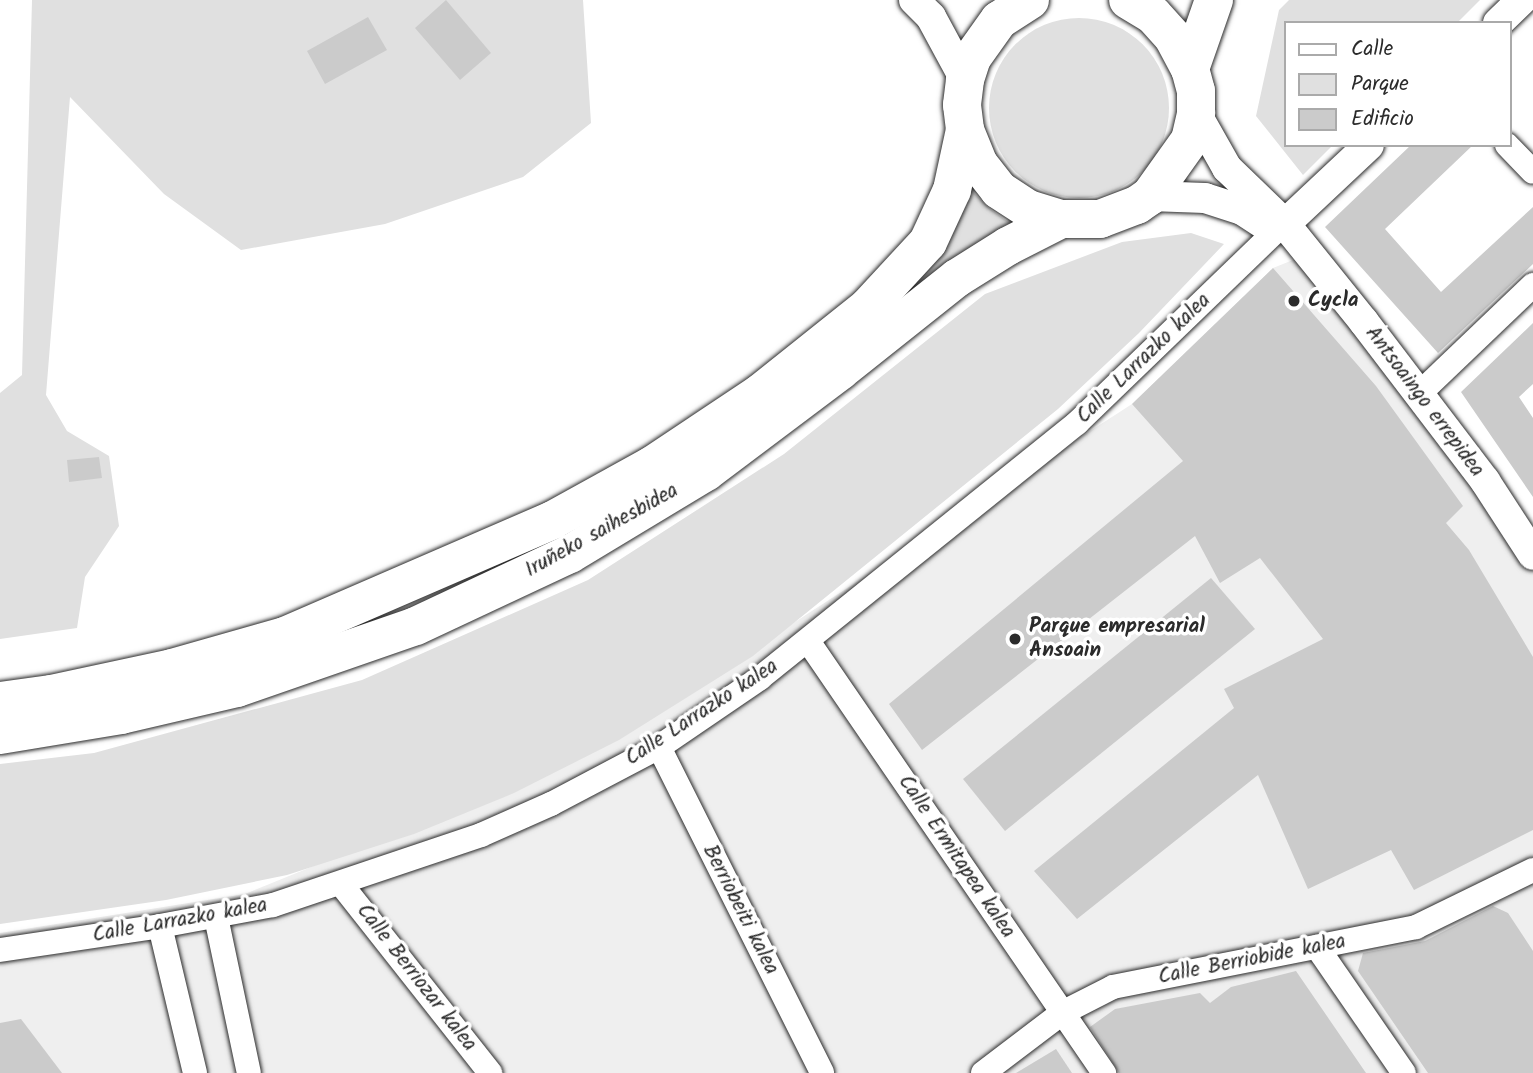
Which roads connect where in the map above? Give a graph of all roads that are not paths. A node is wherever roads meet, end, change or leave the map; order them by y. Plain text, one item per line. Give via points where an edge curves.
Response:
1 (914, 0) edge
2 (1128, 0) edge
3 (1214, 0) edge
4 (1522, 0) edge
5 (1013, 2) edge
6 (1500, 21) edge
7 (1190, 69) junction
8 (965, 80) junction
9 (1196, 113) junction
10 (965, 130) junction
11 (1367, 147) edge
12 (1509, 147) edge
13 (1533, 172) edge
14 (1150, 196) junction
15 (1061, 219) junction
16 (1280, 228) junction
17 (1533, 285) edge
18 (1419, 394) junction
19 (1533, 555) edge
20 (808, 641) junction
21 (0, 701) edge
22 (0, 735) edge
23 (659, 747) junction
24 (1533, 870) edge
25 (341, 884) junction
26 (216, 917) junction
27 (160, 926) junction
28 (1317, 947) junction
29 (0, 950) edge
30 (1062, 1013) junction
31 (195, 1073) edge
32 (249, 1073) edge
33 (490, 1073) edge
34 (822, 1073) edge
35 (983, 1073) edge
36 (1104, 1073) edge
37 (1404, 1073) edge

1 - 8 street via 930,17
2 - 7 highway via 1153,15 1173,37
3 - 7 highway
4 - 6 street
5 - 8 highway via 984,37
7 - 9 highway
8 - 10 highway
9 - 14 highway via 1190,140
9 - 16 street, Antsoaingo errepidea via 1227,168
10 - 15 highway via 978,163 999,190 1028,209
10 - 21 highway, Iruñeko saihesbidea via 952,190 928,242 868,307 759,394 651,466 553,520 285,636 172,668
11 - 16 street, Calle Larrazko kalea
12 - 13 street
14 - 15 highway via 1100,219
14 - 16 street, Antsoaingo errepidea via 1205,198
15 - 22 highway, Iruñeko saihesbidea via 957,278 706,472 570,554 416,626 237,688 121,715
16 - 18 street, Antsoaingo errepidea via 1308,254
16 - 20 street, Calle Larrazko kalea via 1077,423
17 - 18 street
18 - 19 street, Antsoaingo errepidea via 1485,481
20 - 23 street, Calle Larrazko kalea
20 - 30 street, Calle Ermitapea kalea
23 - 25 street, Calle Larrazko kalea via 481,835
23 - 34 street, Berriobeiti kalea
24 - 28 street, Calle Berriobide kalea via 1416,927
25 - 26 street, Calle Larrazko kalea
25 - 33 street, Calle Berriozar kalea
26 - 27 street, Calle Larrazko kalea
26 - 32 street
27 - 29 street, Calle Larrazko kalea
27 - 31 street
28 - 30 street, Calle Berriobide kalea via 1113,987
28 - 37 street
30 - 35 street, Calle Berriobide kalea
30 - 36 street, Calle Ermitapea kalea

